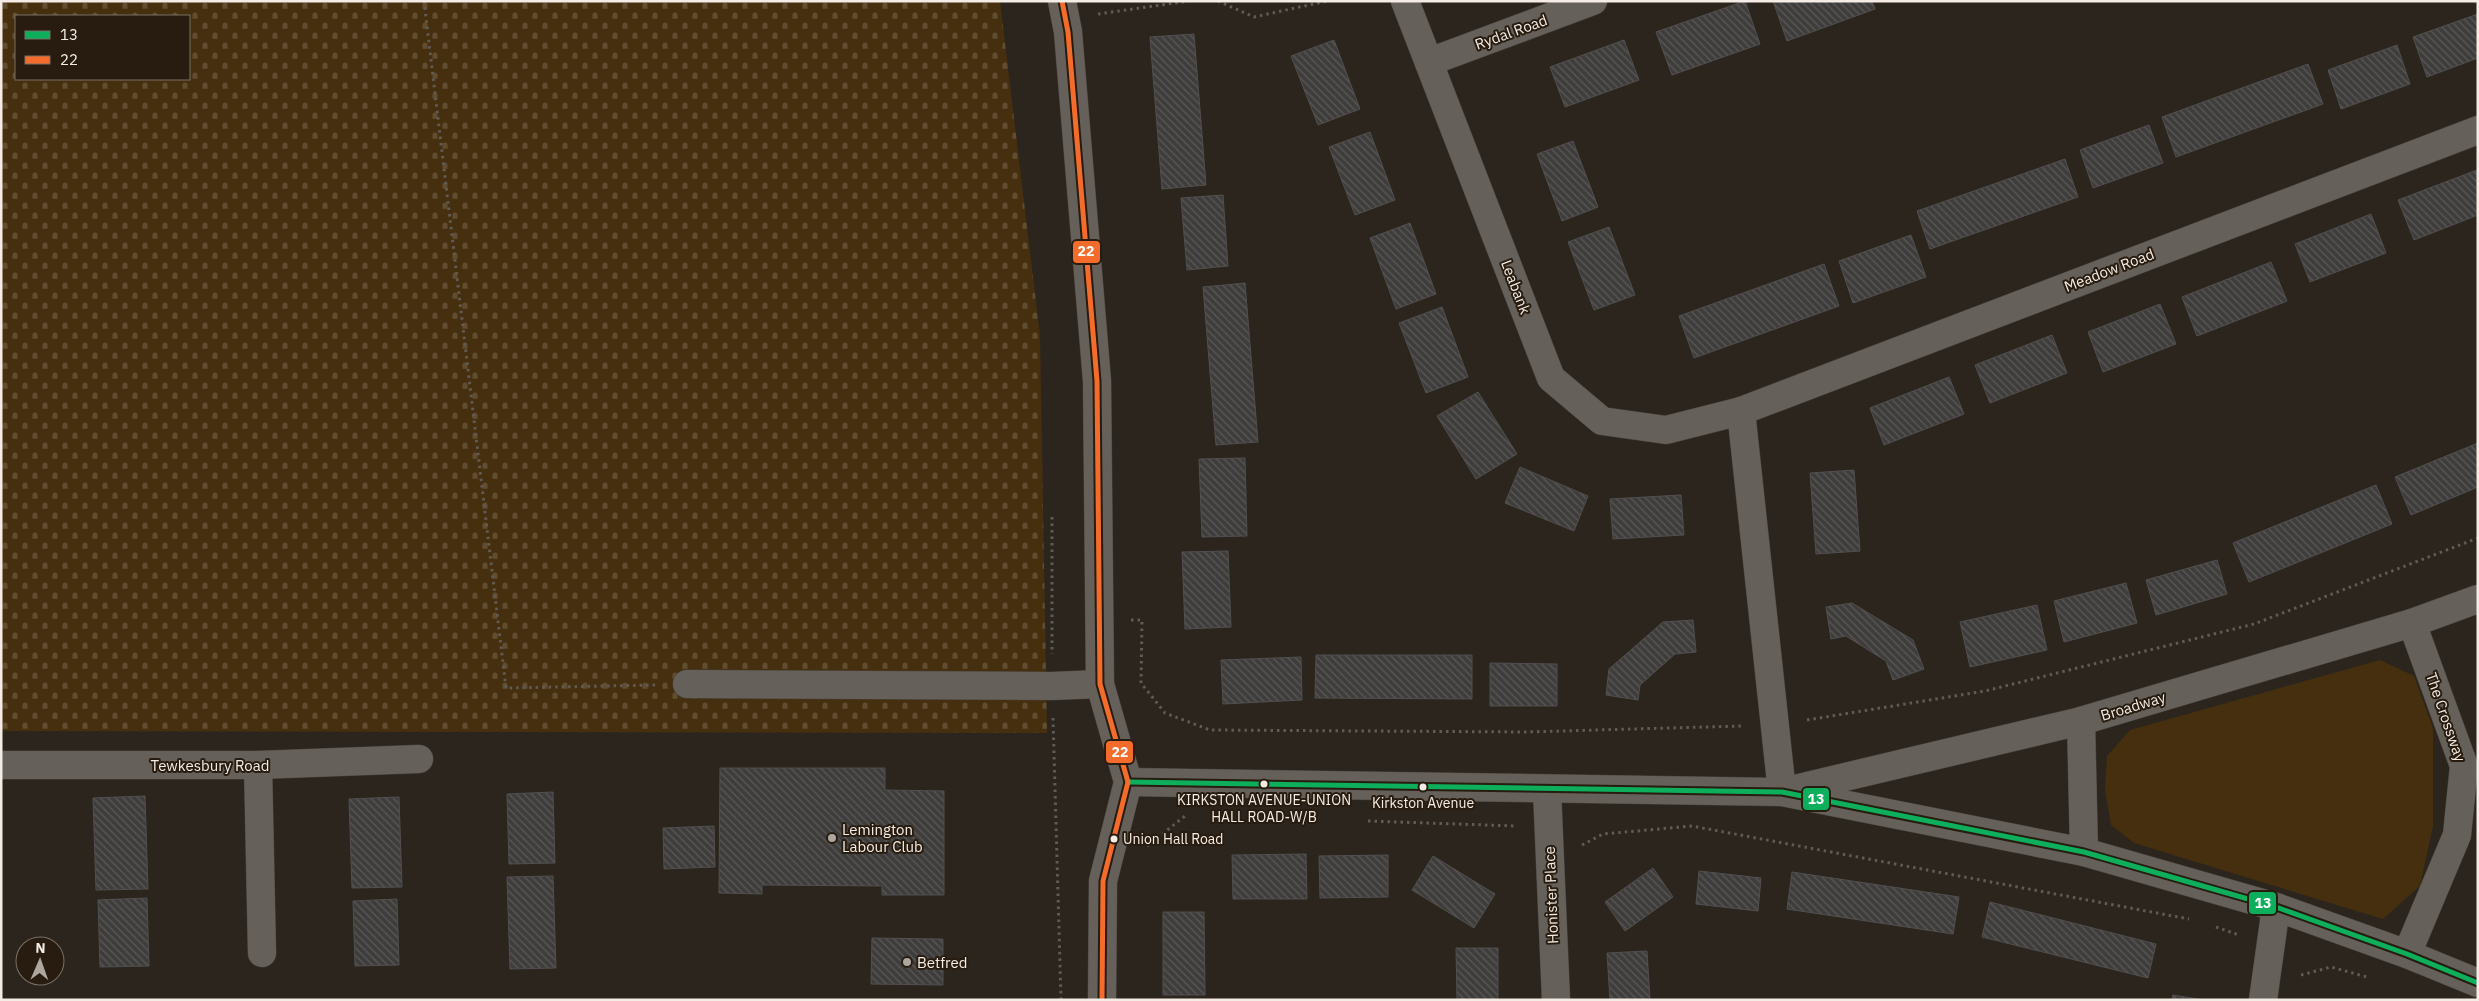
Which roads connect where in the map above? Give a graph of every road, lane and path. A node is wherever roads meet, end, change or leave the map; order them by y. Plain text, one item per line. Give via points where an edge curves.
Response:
1 (424, 1) edge
2 (1189, 1) edge
3 (1218, 1) edge
4 (1327, 1) edge
5 (1405, 1) edge
6 (1593, 1) edge
7 (1064, 10) edge
8 (1429, 62) junction
9 (2478, 130) edge
10 (1741, 411) junction
11 (1052, 517) dead end
12 (2478, 599) edge
13 (2412, 623) junction
14 (687, 684) joint
15 (1100, 684) junction
16 (1052, 686) junction
17 (2081, 722) junction
18 (419, 760) dead end
19 (1, 765) edge
20 (258, 765) junction
21 (1128, 782) junction
22 (1547, 790) junction
23 (1782, 792) junction
24 (1186, 815) dead end
25 (1363, 821) dead end
26 (2084, 852) junction
27 (1550, 862) junction
28 (1103, 881) junction
29 (2276, 907) junction
30 (2190, 919) dead end
31 (2208, 924) dead end
32 (2242, 944) dead end
33 (262, 953) dead end
34 (2407, 954) junction
35 (2375, 980) dead end
36 (2478, 983) edge
37 (2264, 990) edge
38 (1061, 1000) edge
39 (1102, 1000) edge
40 (1556, 1000) edge

1 - 14 path via 506,688
2 - 7 path
3 - 4 path via 1254,17
5 - 8 street, Leabank
6 - 8 street, Rydal Road
7 - 15 street via 1097,381
8 - 10 street, Leabank via 1551,378 1602,421 1666,430
9 - 10 street, Meadow Road
10 - 23 street
11 - 16 path
12 - 13 street, Broadway
13 - 17 street, Broadway
13 - 34 street, The Crossway via 2464,766 2457,835
14 - 16 street
15 - 16 street
15 - 21 street
16 - 38 path
17 - 23 street, Broadway
17 - 26 street
18 - 20 street, Tewkesbury Road
19 - 20 street, Tewkesbury Road
20 - 33 street
21 - 22 street
21 - 28 street
22 - 23 street
22 - 27 street, Honister Place
23 - 26 street
24 - 28 path
25 - 27 path via 1521,826
26 - 29 street
27 - 30 path via 1603,834 1692,826
27 - 40 street, Honister Place
28 - 39 street
29 - 34 street
29 - 37 street
31 - 32 path via 2241,936
34 - 36 street
35 - 37 path via 2331,967 2289,977

